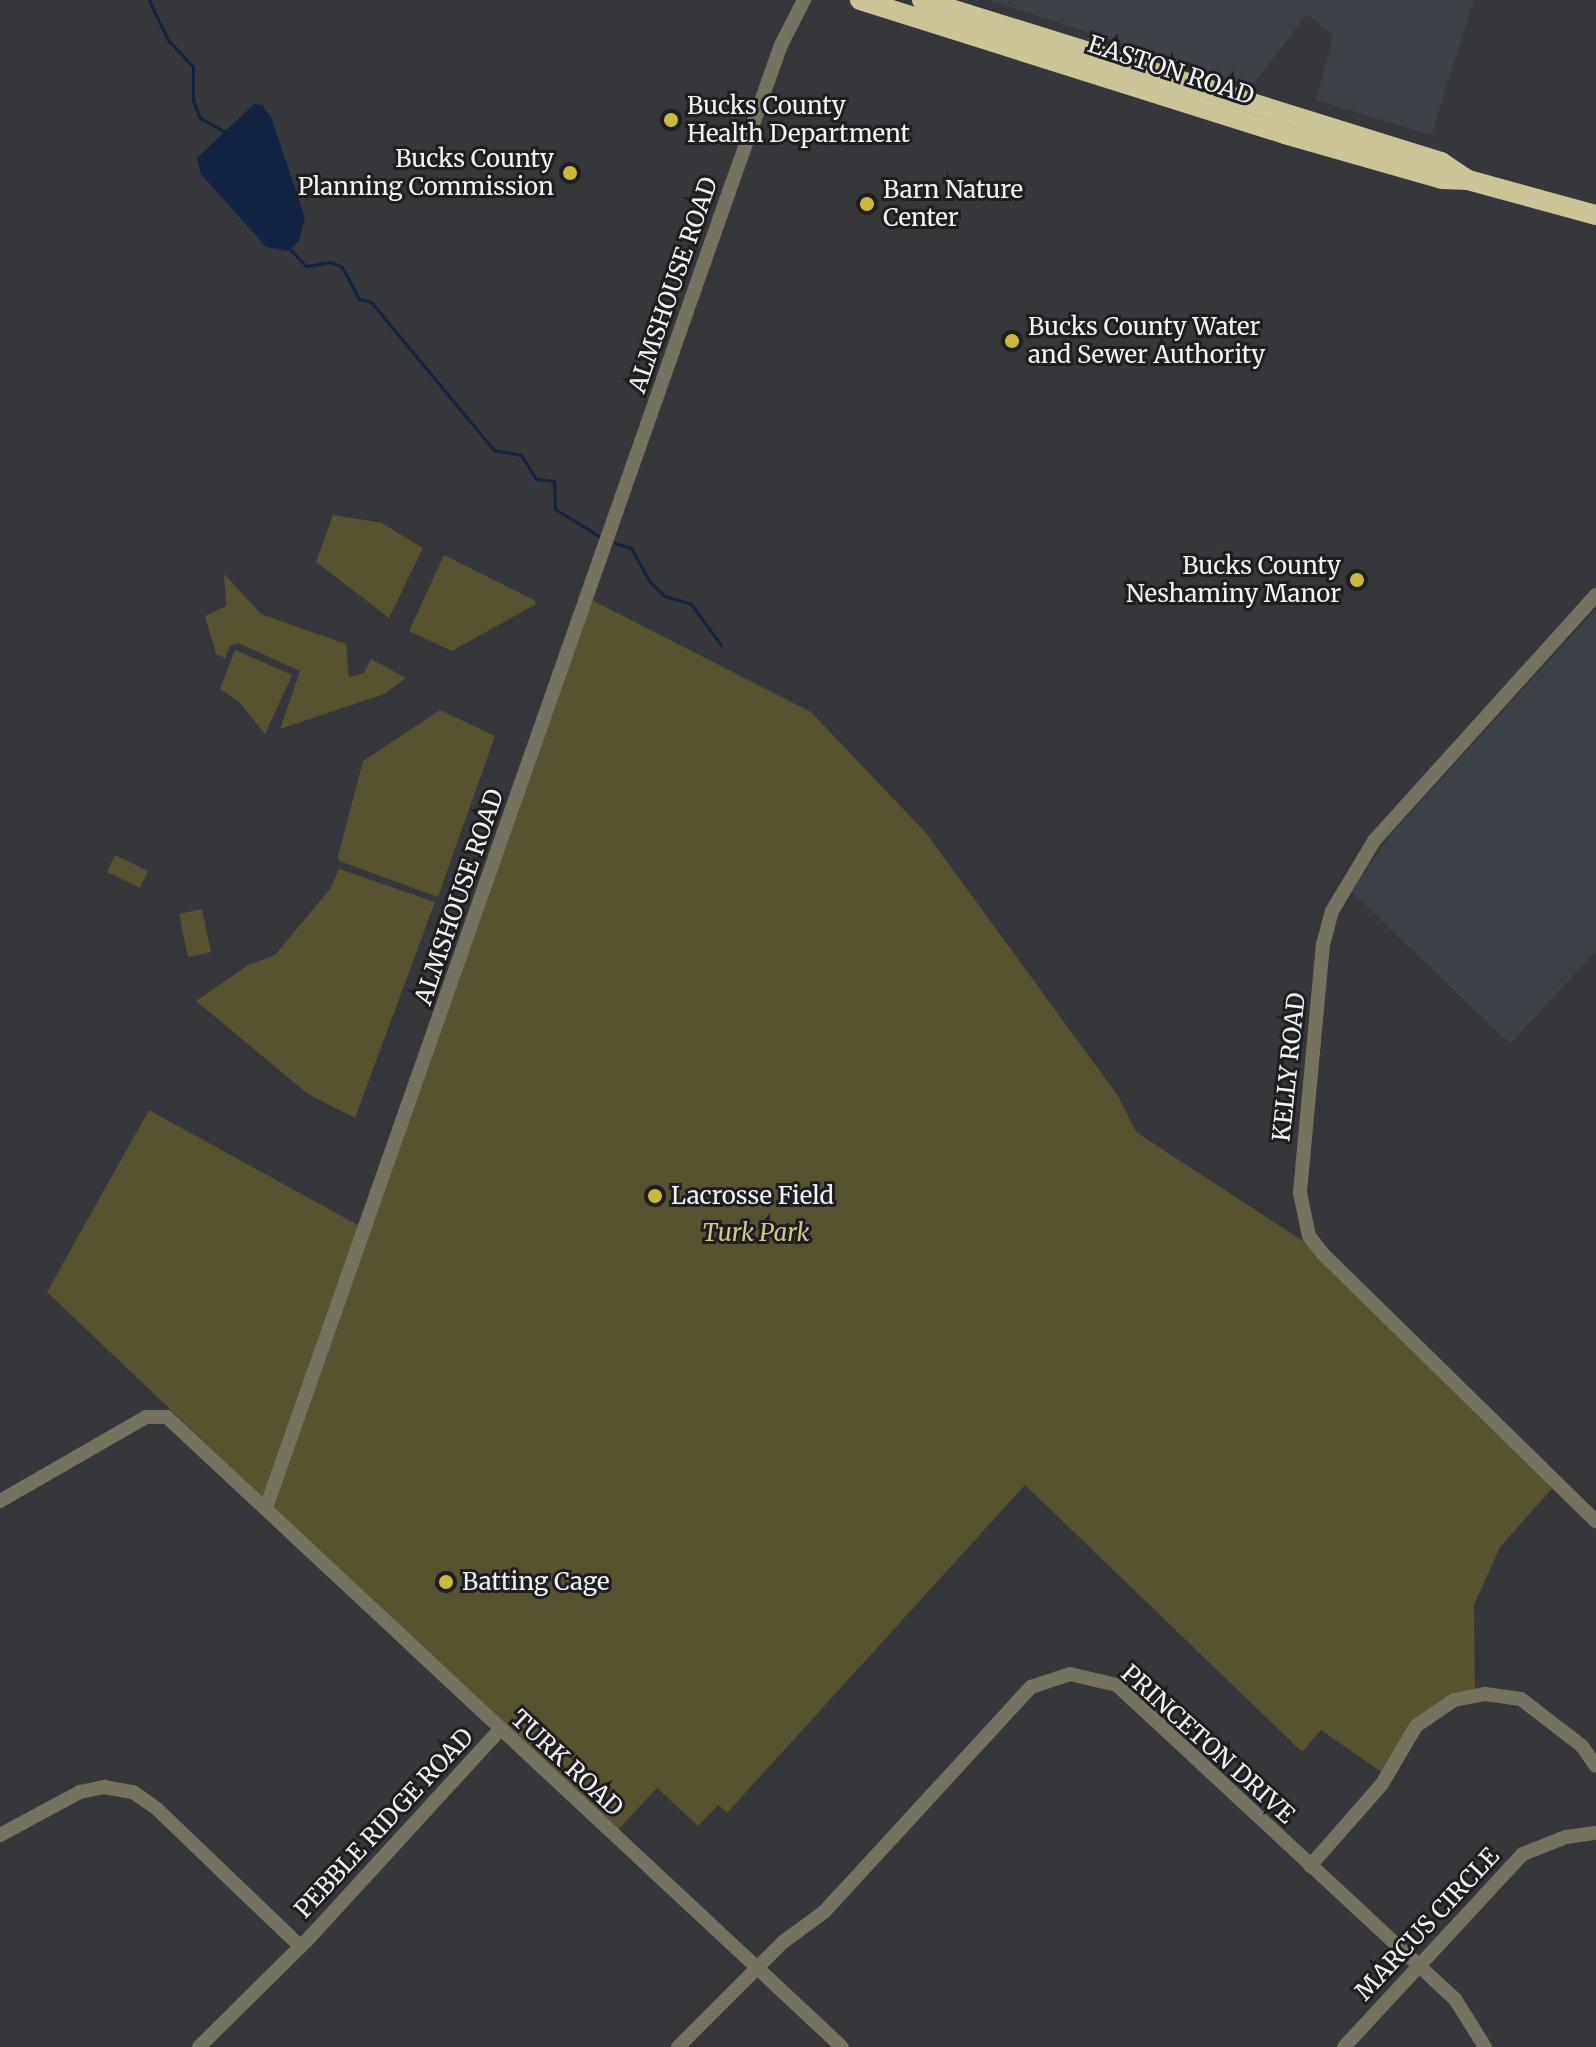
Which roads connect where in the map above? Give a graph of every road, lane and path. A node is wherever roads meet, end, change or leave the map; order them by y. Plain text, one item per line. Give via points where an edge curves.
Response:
1 (804, 0) edge
2 (860, 0) edge
3 (922, 0) edge
4 (1468, 180) junction
5 (1596, 215) edge
6 (1596, 595) edge
7 (0, 1501) edge
8 (267, 1505) junction
9 (1596, 1521) edge
10 (500, 1730) junction
11 (1596, 1766) edge
12 (1596, 1833) edge
13 (0, 1835) edge
14 (1310, 1866) junction
15 (300, 1946) junction
16 (1417, 1966) junction
17 (758, 1970) junction
18 (199, 2047) edge
19 (678, 2047) edge
20 (842, 2047) edge
21 (1344, 2047) edge
22 (1485, 2047) edge

1 - 8 street, ALMSHOUSE ROAD via 781,45 741,157
2 - 4 highway, EASTON ROAD via 1284,134 1442,179
3 - 4 highway, EASTON ROAD via 1441,162
4 - 5 highway, EASTON ROAD
6 - 9 street, KELLY ROAD via 1374,841 1332,911 1323,944 1300,1193 1309,1236 1323,1254
7 - 8 street via 146,1417 167,1417
8 - 10 street, TURK ROAD
10 - 15 street, PEBBLE RIDGE ROAD
10 - 17 street, TURK ROAD
11 - 14 street via 1582,1746 1521,1699 1485,1694 1454,1700 1416,1726 1382,1784
12 - 16 street, MARCUS CIRCLE via 1566,1837 1523,1854
13 - 15 street, PEBBLE RIDGE ROAD via 80,1792 104,1787 133,1792
14 - 16 street, PRINCETON DRIVE
14 - 17 street, PRINCETON DRIVE via 1117,1685 1070,1674 1031,1687 824,1912 783,1942
15 - 18 street, PEBBLE RIDGE ROAD
16 - 21 street, MARCUS CIRCLE
16 - 22 street, PRINCETON DRIVE via 1455,1999
17 - 19 street, PRINCETON DRIVE
17 - 20 street, TURK ROAD

